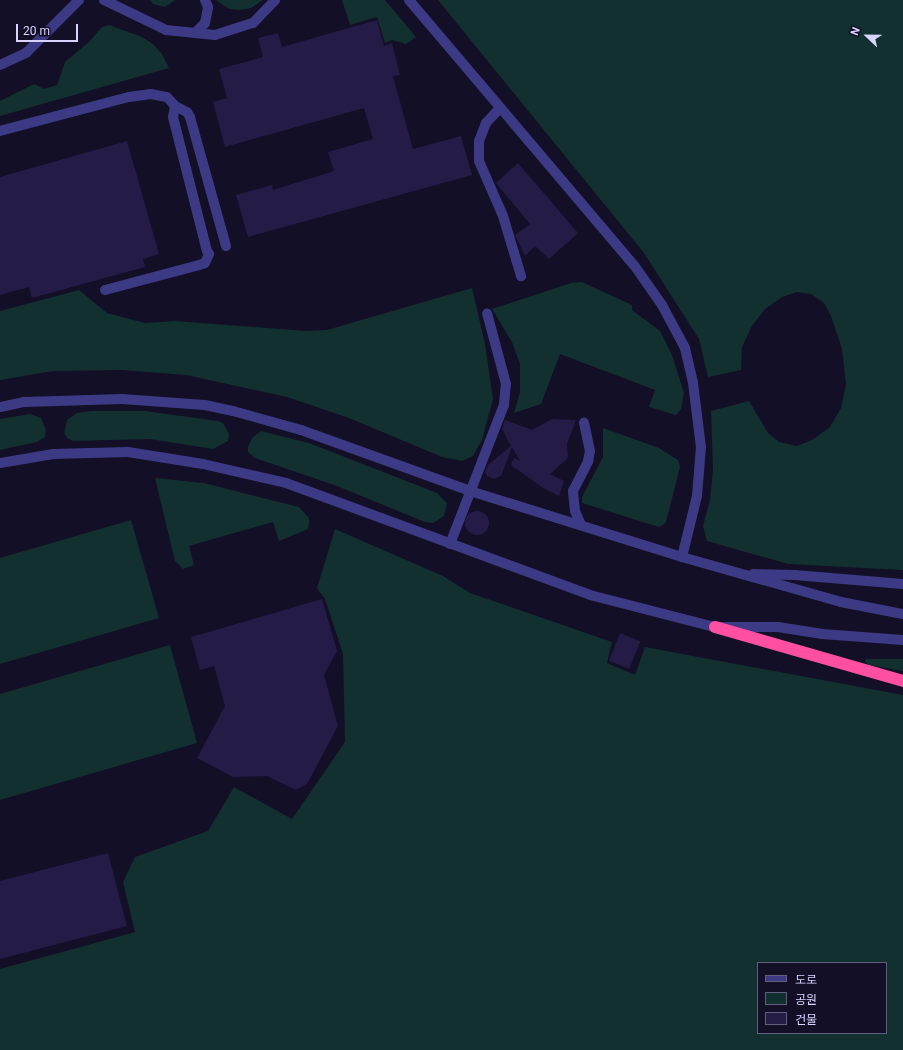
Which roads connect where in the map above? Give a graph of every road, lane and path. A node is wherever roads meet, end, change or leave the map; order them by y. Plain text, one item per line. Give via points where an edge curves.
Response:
1 (80, 0) edge
2 (104, 0) edge
3 (205, 0) edge
4 (275, 0) edge
5 (409, 0) edge
6 (195, 33) junction
7 (0, 65) edge
8 (174, 106) junction
9 (500, 108) junction
10 (0, 131) edge
11 (226, 246) dead end
12 (521, 276) dead end
13 (105, 290) dead end
14 (487, 313) dead end
15 (0, 407) edge
16 (584, 423) dead end
17 (0, 463) edge
18 (470, 491) junction
19 (581, 525) junction
20 (450, 544) junction
21 (682, 557) junction
22 (740, 574) junction
23 (903, 584) edge
24 (903, 614) edge
25 (715, 627) junction
26 (903, 640) edge
27 (903, 681) edge

1 - 7 lane via 26,53
2 - 6 lane via 166,30
3 - 6 lane via 208,7 205,23
4 - 6 lane via 254,23 215,35
5 - 9 lane
8 - 10 lane via 167,97 142,94
8 - 11 lane via 187,112 190,117
8 - 13 lane via 173,116 208,252 205,263
9 - 12 lane via 486,123 479,141 478,156 503,216
9 - 21 lane via 634,265 662,305 685,348 693,383 701,447 697,496
14 - 18 lane via 506,384 506,393 504,405
15 - 18 lane via 70,398 122,398 205,405 301,430
16 - 19 lane via 590,451 588,461 573,491 575,510
17 - 20 lane via 53,454 91,452 128,452 182,460 286,483
18 - 19 lane
18 - 20 lane
19 - 21 lane
20 - 25 lane via 590,595
21 - 22 lane
22 - 23 lane via 795,575
22 - 24 lane via 841,602
25 - 26 lane via 778,627 822,634
25 - 27 highway

